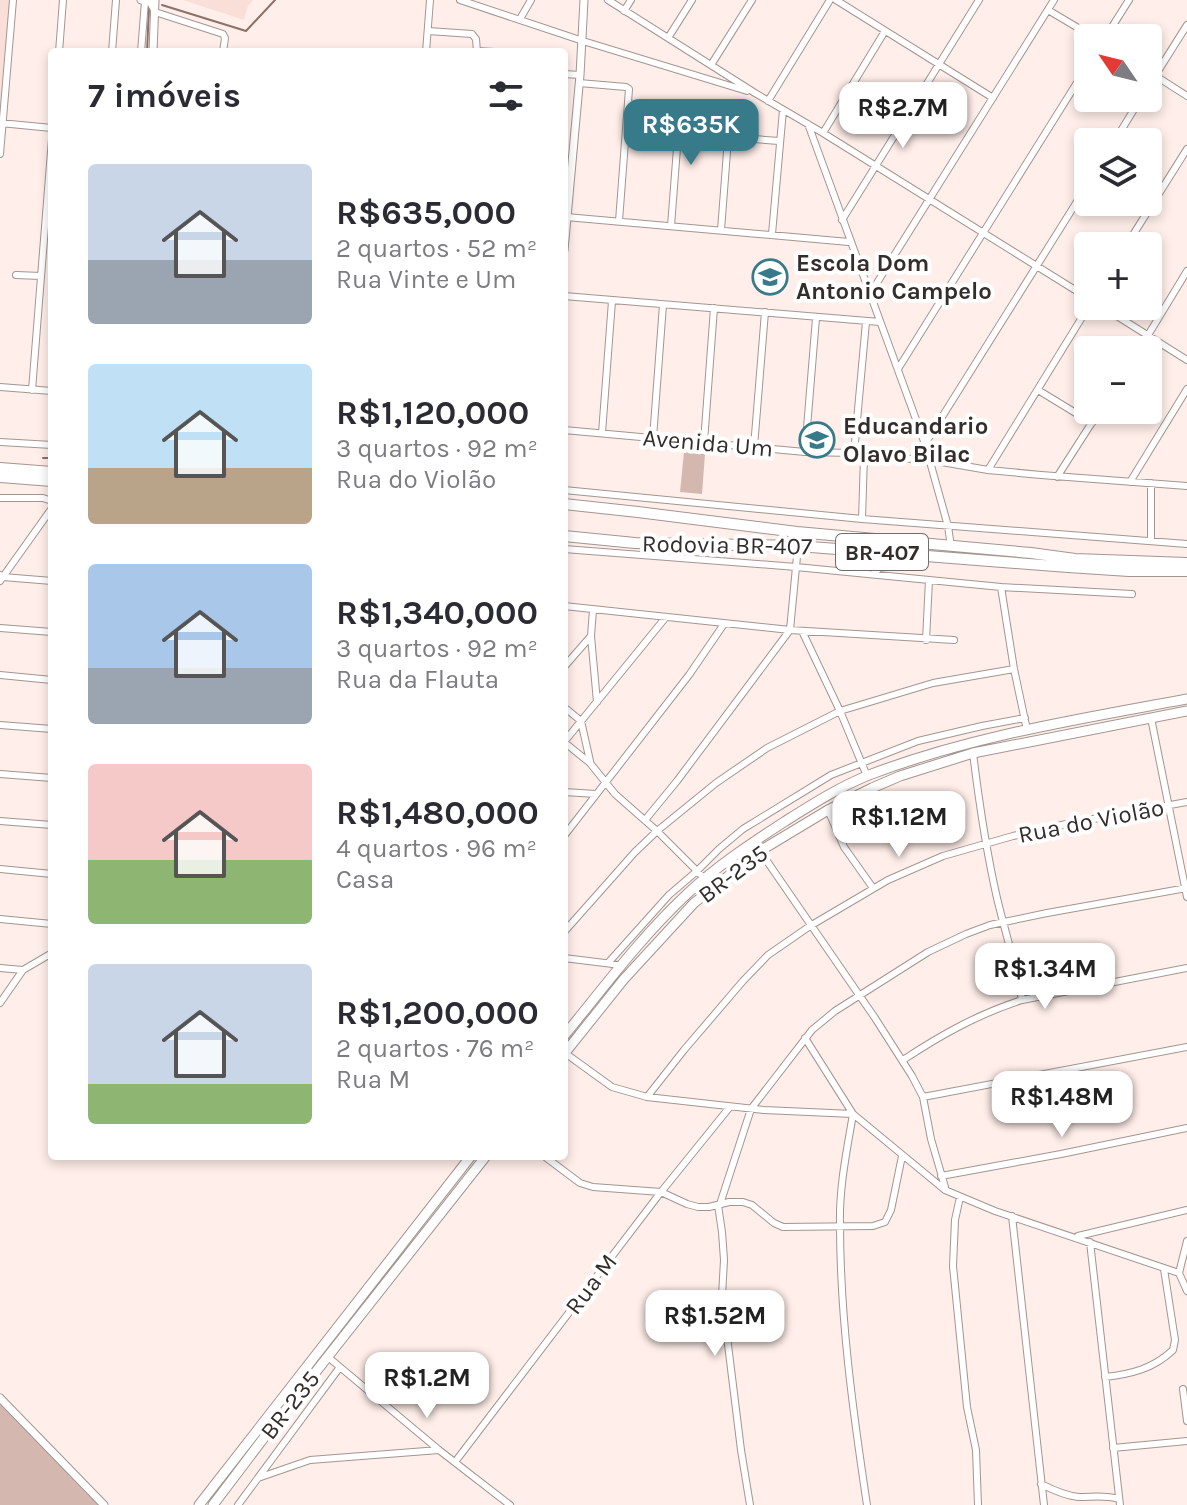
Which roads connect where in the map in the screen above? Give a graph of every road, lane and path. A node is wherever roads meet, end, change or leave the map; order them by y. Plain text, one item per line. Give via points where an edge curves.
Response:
1 (13, 0) edge
2 (63, 0) edge
3 (116, 0) edge
4 (143, 0) edge
5 (155, 0) edge
6 (430, 0) edge
7 (460, 0) edge
8 (531, 0) edge
9 (584, 0) edge
10 (608, 0) edge
11 (631, 0) edge
12 (692, 0) edge
13 (752, 0) edge
14 (833, 0) edge
15 (979, 0) edge
16 (1054, 0) edge
17 (1129, 0) edge
18 (473, 2) edge
19 (1048, 10) junction
20 (624, 11) junction
21 (155, 12) junction
22 (520, 19) junction
23 (1114, 24) edge
24 (1074, 25) edge
25 (1187, 25) edge
26 (428, 31) junction
27 (885, 31) junction
28 (668, 38) junction
29 (583, 41) junction
30 (59, 48) edge
31 (112, 48) edge
32 (141, 48) edge
33 (153, 48) edge
34 (223, 48) edge
35 (426, 48) edge
36 (477, 48) edge
37 (939, 64) junction
38 (711, 65) junction
39 (1162, 65) edge
40 (568, 75) edge
41 (580, 79) junction
42 (1162, 80) edge
43 (1074, 87) edge
44 (755, 93) junction
45 (1187, 96) edge
46 (993, 98) junction
47 (768, 101) junction
48 (629, 104) junction
49 (783, 110) junction
50 (679, 119) junction
51 (1, 124) edge
52 (808, 124) junction
53 (48, 128) edge
54 (823, 133) junction
55 (729, 137) junction
56 (779, 141) junction
57 (1187, 149) edge
58 (0, 154) edge
59 (875, 166) junction
60 (48, 189) edge
61 (568, 189) edge
62 (930, 200) junction
63 (1074, 206) edge
64 (568, 216) edge
65 (842, 220) junction
66 (619, 221) junction
67 (671, 226) junction
68 (721, 230) junction
69 (984, 232) junction
70 (1135, 232) edge
71 (772, 234) junction
72 (849, 242) junction
73 (1037, 265) junction
74 (1187, 271) edge
75 (16, 275) dead end
76 (41, 276) junction
77 (1074, 289) edge
78 (870, 294) junction
79 (568, 296) edge
80 (612, 301) junction
81 (663, 305) junction
82 (714, 308) junction
83 (765, 312) junction
84 (816, 318) junction
85 (1080, 320) edge
86 (1123, 320) edge
87 (866, 322) junction
88 (880, 322) junction
89 (1148, 336) joint
90 (1162, 345) edge
91 (1187, 360) edge
92 (898, 369) junction
93 (0, 387) edge
94 (1187, 389) edge
95 (32, 390) junction
96 (1038, 390) junction
97 (48, 391) edge
98 (1074, 412) edge
99 (1091, 424) edge
100 (568, 430) edge
101 (602, 433) junction
102 (653, 438) junction
103 (0, 442) edge
104 (704, 442) junction
105 (925, 444) junction
106 (48, 445) edge
107 (754, 447) junction
108 (805, 452) junction
109 (854, 453) junction
110 (864, 456) junction
111 (930, 460) junction
112 (0, 468) edge
113 (988, 470) junction
114 (48, 472) edge
115 (0, 477) edge
116 (1057, 477) junction
117 (48, 481) edge
118 (1130, 482) junction
119 (1151, 483) junction
120 (1187, 486) edge
121 (568, 490) edge
122 (0, 498) edge
123 (48, 500) edge
124 (568, 504) edge
125 (48, 513) edge
126 (862, 519) junction
127 (948, 526) junction
128 (568, 536) edge
129 (1151, 541) junction
130 (1187, 544) edge
131 (798, 546) junction
132 (951, 547) junction
133 (568, 549) edge
134 (894, 552) junction
135 (1187, 563) edge
136 (796, 567) junction
137 (1187, 571) edge
138 (874, 574) junction
139 (1, 578) edge
140 (929, 580) junction
141 (48, 581) edge
142 (1001, 587) junction
143 (1132, 594) dead end
144 (568, 607) edge
145 (593, 610) junction
146 (666, 617) junction
147 (724, 624) junction
148 (0, 628) edge
149 (790, 630) junction
150 (802, 631) junction
151 (48, 632) edge
152 (591, 636) junction
153 (926, 640) junction
154 (954, 640) dead end
155 (568, 662) edge
156 (1014, 669) junction
157 (0, 675) edge
158 (48, 680) edge
159 (1187, 699) edge
160 (597, 702) junction
161 (568, 710) edge
162 (840, 711) junction
163 (1187, 711) edge
164 (1025, 718) junction
165 (1151, 718) junction
166 (581, 721) junction
167 (0, 725) edge
168 (48, 729) edge
169 (1027, 730) junction
170 (568, 737) edge
171 (568, 745) edge
172 (973, 753) junction
173 (590, 763) junction
174 (861, 763) junction
175 (0, 774) edge
176 (867, 776) junction
177 (48, 778) edge
178 (604, 782) junction
179 (568, 792) edge
180 (596, 794) junction
181 (1187, 802) edge
182 (1170, 806) junction
183 (828, 810) junction
184 (645, 820) junction
185 (0, 821) edge
186 (48, 825) edge
187 (568, 831) edge
188 (657, 831) junction
189 (985, 843) junction
190 (760, 851) junction
191 (0, 869) edge
192 (48, 874) edge
193 (701, 875) junction
194 (873, 888) junction
195 (1186, 891) edge
196 (686, 895) junction
197 (694, 903) junction
198 (0, 919) edge
199 (1003, 922) junction
200 (48, 924) edge
201 (810, 926) junction
202 (568, 927) edge
203 (48, 955) edge
204 (568, 958) edge
205 (608, 963) junction
206 (621, 965) junction
207 (0, 968) edge
208 (1187, 968) edge
209 (23, 970) junction
210 (859, 996) junction
211 (1022, 1000) junction
212 (0, 1003) edge
213 (568, 1020) edge
214 (576, 1021) junction
215 (568, 1031) edge
216 (805, 1038) junction
217 (1187, 1047) edge
218 (568, 1049) edge
219 (568, 1057) edge
220 (903, 1060) junction
221 (647, 1097) junction
222 (923, 1097) junction
223 (730, 1107) junction
224 (751, 1109) junction
225 (853, 1114) junction
226 (1187, 1128) edge
227 (902, 1156) junction
228 (468, 1160) edge
229 (483, 1160) edge
230 (549, 1160) edge
231 (941, 1176) junction
232 (945, 1190) junction
233 (661, 1192) junction
234 (960, 1197) junction
235 (719, 1204) junction
236 (1187, 1210) edge
237 (1012, 1216) junction
238 (840, 1226) junction
239 (1076, 1237) junction
240 (1187, 1241) edge
241 (1090, 1242) junction
242 (1185, 1256) edge
243 (1164, 1269) junction
244 (1179, 1273) junction
245 (1187, 1291) edge
246 (328, 1357) junction
247 (340, 1367) junction
248 (1105, 1377) junction
249 (1183, 1389) dead end
250 (0, 1398) edge
251 (1187, 1421) edge
252 (1187, 1441) edge
253 (1113, 1448) junction
254 (439, 1450) junction
255 (455, 1462) junction
256 (258, 1478) junction
257 (1041, 1484) junction
258 (1119, 1502) edge
259 (104, 1505) edge
260 (199, 1505) edge
261 (213, 1505) edge
262 (238, 1505) edge
263 (510, 1505) edge
264 (750, 1505) edge
265 (867, 1505) edge
266 (978, 1505) edge
267 (1044, 1505) edge

1 - 51 street
2 - 30 street
3 - 31 street
4 - 21 street
4 - 32 street
5 - 21 street
6 - 26 street
7 - 18 street
8 - 22 street
9 - 29 street
10 - 20 street
11 - 20 street
12 - 28 street
13 - 38 street
14 - 27 street
14 - 47 street
15 - 37 street
16 - 19 street
17 - 23 street
18 - 22 street
19 - 24 street
19 - 46 street
20 - 28 street
21 - 33 street
21 - 34 street via 225,35
22 - 29 street
25 - 39 street
26 - 35 street
26 - 36 street via 472,34
27 - 37 street
27 - 54 street
28 - 38 street
29 - 41 street
29 - 44 street
37 - 46 street
37 - 59 street
38 - 44 street
40 - 41 street
41 - 48 street via 626,87
41 - 61 street
42 - 45 street
43 - 69 street
44 - 47 street
46 - 62 street
47 - 49 street
48 - 50 street via 680,109
48 - 66 street
49 - 52 street
49 - 56 street
50 - 55 street via 728,124
50 - 67 street
51 - 53 street
51 - 58 street
52 - 54 street
52 - 65 street
54 - 59 street
55 - 56 street
55 - 68 street
56 - 71 street
57 - 70 street
59 - 62 street
59 - 65 street
60 - 76 street
62 - 69 street
62 - 78 street
63 - 73 street
64 - 66 street
65 - 72 street
66 - 67 street
67 - 68 street
68 - 71 street
69 - 73 street
69 - 92 street
71 - 72 street
72 - 78 street
73 - 77 street
73 - 105 street
74 - 89 street
75 - 76 street
76 - 95 street
78 - 88 street
79 - 80 street
80 - 81 street
80 - 101 street
81 - 82 street
81 - 102 street
82 - 83 street
82 - 104 street
83 - 84 street
83 - 107 street
84 - 87 street
84 - 108 street
85 - 96 street
86 - 89 street
87 - 88 street
87 - 109 street
88 - 92 street
90 - 91 street
92 - 105 street
93 - 95 street
94 - 118 street
95 - 97 street
96 - 98 street
96 - 113 street
99 - 116 street
100 - 101 street, Avenida Um
101 - 102 street, Avenida Um
102 - 104 street, Avenida Um
103 - 106 street
104 - 107 street, Avenida Um
105 - 111 street
107 - 108 street, Avenida Um
108 - 109 street, Avenida Um
109 - 110 street, Avenida Um
110 - 111 street, Avenida Um
110 - 126 street
111 - 113 street, Avenida Um
111 - 127 street
112 - 114 highway
113 - 116 street, Avenida Um
115 - 117 highway
116 - 118 street, Avenida Um
118 - 119 street, Avenida Um
119 - 120 street, Avenida Um
119 - 129 street
121 - 126 street
122 - 123 street
124 - 132 highway, Rodovia BR-407 / BR-407
125 - 139 street
126 - 127 street
127 - 129 street
127 - 132 street
128 - 131 highway, Rodovia BR-407 / BR-407
129 - 130 street
131 - 134 highway, Rodovia BR-407 / BR-407
131 - 136 street
132 - 135 highway, BR-407 via 1098,561
133 - 136 street
134 - 137 highway, Rodovia BR-407 / BR-407
134 - 138 street
136 - 138 street
136 - 149 street
138 - 140 street
139 - 141 street
140 - 142 street
140 - 153 street
142 - 143 street
142 - 156 street
144 - 145 street
145 - 146 street
145 - 152 street
146 - 147 street
146 - 160 street
147 - 149 street
147 - 178 street
148 - 151 street
149 - 150 street
149 - 184 street
150 - 153 street
150 - 162 street
152 - 155 street
152 - 160 street
153 - 154 street
156 - 162 street via 933,683
156 - 164 street
157 - 158 street
159 - 169 main road, BR-235 / BR-235
160 - 166 street
161 - 166 street
162 - 174 street
162 - 188 street via 742,764
163 - 165 main road, BR-235 / BR-235
164 - 169 street
164 - 174 street via 918,741
165 - 172 main road, BR-235 / BR-235
165 - 182 street
166 - 170 street
166 - 173 street
167 - 168 street
169 - 176 main road, BR-235 / BR-235
171 - 173 street
172 - 183 main road, BR-235 / BR-235 via 900,776
172 - 189 street
173 - 178 street
174 - 176 street
174 - 193 street via 831,775 743,829 719,849
175 - 177 street
176 - 193 main road, BR-235 / BR-235
178 - 180 street
178 - 184 street
179 - 180 street
180 - 187 street
181 - 182 street, Rua do Violão
182 - 189 street, Rua do Violão
182 - 195 street
183 - 190 main road, BR-235 / BR-235
183 - 194 street via 844,847
184 - 188 street
185 - 186 street
188 - 193 street
188 - 202 street
189 - 194 street, Rua do Violão
189 - 199 street
190 - 197 main road, BR-235 / BR-235
190 - 201 street
191 - 192 street
193 - 196 main road, BR-235 / BR-235
193 - 205 street via 669,895
194 - 201 street, Rua do Violão
195 - 199 street
196 - 197 main road
196 - 206 main road, BR-235 / BR-235
197 - 218 main road, BR-235 / BR-235
198 - 200 street
199 - 210 street via 928,952
199 - 211 street
201 - 210 street
201 - 221 street, Rua do Violão via 758,965
203 - 209 street
204 - 205 street
205 - 206 street
206 - 214 main road, BR-235 / BR-235
207 - 209 street
208 - 211 street
209 - 212 street
210 - 216 street
210 - 220 street
211 - 220 street via 969,1020
213 - 214 street
214 - 215 main road, BR-235 / BR-235
216 - 224 street
216 - 225 street
217 - 222 street
219 - 221 street via 612,1087
220 - 222 street
221 - 223 street
222 - 231 street
223 - 224 street
223 - 233 street, Rua M
224 - 225 street
224 - 235 street
225 - 227 street
225 - 238 street
226 - 231 street
227 - 232 street
227 - 238 street via 885,1222
228 - 260 main road, BR-235 / BR-235
229 - 246 main road, BR-235 / BR-235
230 - 233 street via 593,1187
231 - 232 street
232 - 234 street
233 - 235 street via 698,1207
233 - 255 street, Rua M
234 - 237 street
234 - 266 street via 953,1266
235 - 238 street via 752,1205 783,1227
235 - 264 street via 722,1296
236 - 239 street
237 - 239 street
237 - 257 street
238 - 265 street via 842,1299
239 - 241 street
240 - 242 street
241 - 243 street
241 - 248 street
242 - 244 street
243 - 244 street
243 - 248 street via 1173,1350 1147,1369
244 - 245 street
246 - 247 street
246 - 261 main road, BR-235 / BR-235
247 - 254 street
247 - 256 street
248 - 253 street
249 - 251 street
250 - 259 street
252 - 253 street
253 - 258 street
254 - 255 street
254 - 256 street via 310,1460
255 - 263 street
256 - 262 street
257 - 258 street via 1075,1496 1106,1495
257 - 267 street

